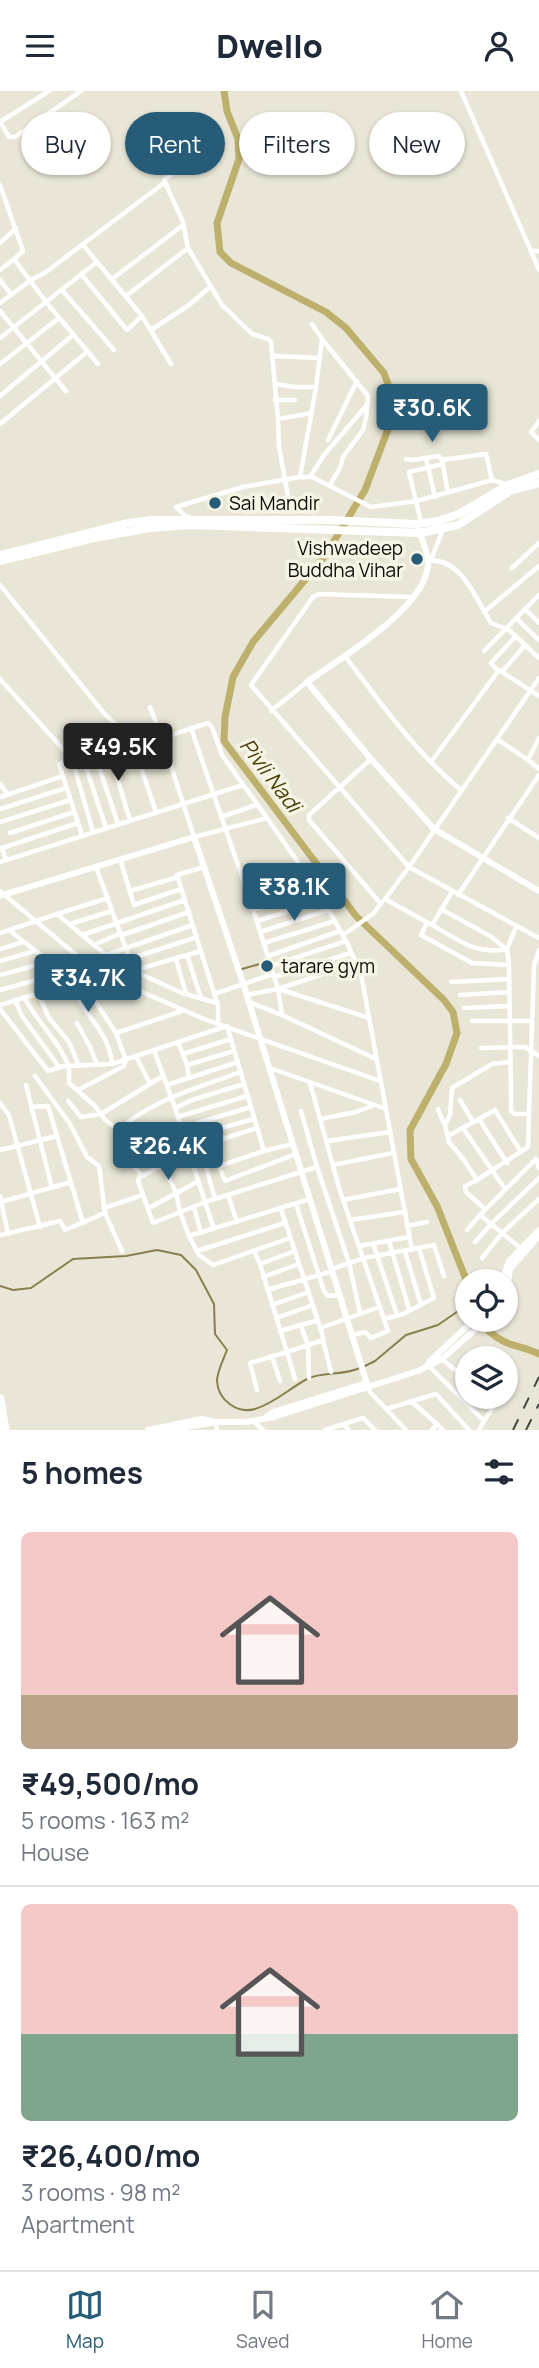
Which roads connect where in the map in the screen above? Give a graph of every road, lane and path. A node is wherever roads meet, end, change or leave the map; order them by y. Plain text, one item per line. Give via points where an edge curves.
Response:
1 (49, 91) edge
2 (80, 91) edge
3 (461, 91) edge
4 (1, 122) edge
5 (171, 175) edge
6 (164, 183) dead end
7 (0, 185) edge
8 (183, 226) junction
9 (16, 228) junction
10 (0, 243) edge
11 (83, 245) junction
12 (188, 248) junction
13 (531, 251) junction
14 (539, 251) edge
15 (14, 259) junction
16 (97, 262) junction
17 (0, 270) edge
18 (539, 271) edge
19 (81, 274) junction
20 (112, 279) junction
21 (0, 280) edge
22 (31, 280) junction
23 (211, 287) junction
24 (62, 290) junction
25 (11, 294) junction
26 (125, 296) junction
27 (46, 302) junction
28 (0, 303) edge
29 (0, 311) edge
30 (142, 316) junction
31 (59, 318) junction
32 (312, 324) dead end
33 (15, 328) junction
34 (151, 330) junction
35 (73, 335) junction
36 (0, 338) edge
37 (322, 339) junction
38 (27, 342) junction
39 (114, 349) dead end
40 (87, 352) junction
41 (273, 356) junction
42 (320, 358) junction
43 (42, 362) junction
44 (0, 364) edge
45 (98, 364) dead end
46 (171, 364) dead end
47 (56, 378) junction
48 (357, 381) junction
49 (275, 384) junction
50 (316, 387) junction
51 (66, 391) dead end
52 (0, 395) edge
53 (275, 400) junction
54 (295, 400) dead end
55 (366, 405) junction
56 (312, 414) junction
57 (278, 419) junction
58 (539, 421) edge
59 (0, 424) edge
60 (328, 440) dead end
61 (539, 440) edge
62 (426, 458) junction
63 (406, 459) dead end
64 (442, 462) junction
65 (428, 466) junction
66 (539, 474) edge
67 (300, 477) junction
68 (310, 477) junction
69 (284, 479) junction
70 (492, 480) junction
71 (539, 483) edge
72 (330, 485) junction
73 (508, 485) junction
74 (448, 493) junction
75 (435, 497) junction
76 (417, 501) junction
77 (289, 502) dead end
78 (185, 522) junction
79 (419, 527) junction
80 (443, 528) junction
81 (539, 543) edge
82 (0, 553) edge
83 (0, 561) edge
84 (430, 561) junction
85 (539, 566) edge
86 (512, 568) dead end
87 (0, 585) edge
88 (539, 595) edge
89 (413, 597) junction
90 (525, 610) junction
91 (484, 612) junction
92 (516, 618) junction
93 (539, 623) edge
94 (507, 628) junction
95 (516, 636) junction
96 (539, 640) edge
97 (525, 645) junction
98 (484, 651) dead end
99 (344, 655) junction
100 (539, 658) edge
101 (500, 672) junction
102 (539, 678) edge
103 (0, 679) edge
104 (307, 682) junction
105 (531, 690) junction
106 (539, 695) edge
107 (150, 707) dead end
108 (271, 711) junction
109 (191, 728) junction
110 (161, 735) junction
111 (539, 738) edge
112 (497, 739) junction
113 (132, 741) junction
114 (108, 748) junction
115 (94, 751) junction
116 (82, 755) junction
117 (72, 759) junction
118 (371, 759) junction
119 (528, 760) junction
120 (431, 762) junction
121 (539, 769) edge
122 (539, 775) edge
123 (63, 776) junction
124 (0, 784) edge
125 (243, 785) junction
126 (339, 786) junction
127 (66, 788) junction
128 (461, 790) junction
129 (7, 793) junction
130 (215, 794) junction
131 (0, 797) edge
132 (70, 800) junction
133 (183, 803) junction
134 (256, 804) junction
135 (0, 809) edge
136 (74, 812) junction
137 (156, 812) junction
138 (221, 817) junction
139 (267, 818) junction
140 (508, 818) junction
141 (130, 820) junction
142 (0, 823) edge
143 (78, 823) junction
144 (118, 824) junction
145 (106, 828) junction
146 (225, 829) junction
147 (435, 829) junction
148 (93, 832) junction
149 (10, 833) dead end
150 (82, 835) junction
151 (538, 836) edge
152 (194, 837) junction
153 (1, 846) edge
154 (481, 857) junction
155 (120, 859) junction
156 (3, 861) edge
157 (96, 867) junction
158 (204, 867) junction
159 (409, 867) junction
160 (303, 870) junction
161 (178, 877) junction
162 (310, 880) junction
163 (181, 889) junction
164 (246, 889) junction
165 (317, 889) junction
166 (130, 891) junction
167 (539, 891) edge
168 (455, 893) junction
169 (2, 894) edge
170 (108, 898) junction
171 (250, 899) junction
172 (323, 900) junction
173 (185, 901) junction
174 (383, 901) junction
175 (442, 909) junction
176 (329, 910) junction
177 (113, 911) junction
178 (253, 911) junction
179 (189, 912) junction
180 (57, 914) junction
181 (257, 921) junction
182 (335, 921) junction
183 (37, 922) junction
184 (117, 923) junction
185 (69, 924) junction
186 (429, 924) junction
187 (193, 925) junction
188 (516, 927) junction
189 (9, 930) junction
190 (260, 932) junction
191 (0, 933) edge
192 (121, 934) junction
193 (82, 935) junction
194 (343, 936) junction
195 (197, 937) junction
196 (539, 938) edge
197 (24, 942) junction
198 (264, 943) junction
199 (94, 945) junction
200 (125, 946) junction
201 (0, 949) edge
202 (507, 949) junction
203 (539, 950) edge
204 (36, 951) junction
205 (201, 951) junction
206 (351, 953) junction
207 (106, 955) junction
208 (187, 955) junction
209 (268, 956) junction
210 (129, 958) junction
211 (176, 958) junction
212 (0, 961) edge
213 (49, 962) junction
214 (356, 963) junction
215 (509, 965) junction
216 (271, 966) junction
217 (94, 967) junction
218 (134, 971) junction
219 (62, 972) junction
220 (104, 974) junction
221 (0, 975) edge
222 (274, 975) junction
223 (110, 978) junction
224 (509, 979) junction
225 (82, 981) junction
226 (451, 982) dead end
227 (73, 983) junction
228 (243, 984) junction
229 (278, 989) junction
230 (0, 990) edge
231 (509, 992) junction
232 (38, 993) junction
233 (186, 994) junction
234 (214, 994) junction
235 (460, 995) dead end
236 (24, 997) junction
237 (202, 999) junction
238 (247, 999) junction
239 (15, 1000) junction
240 (217, 1003) junction
241 (510, 1006) junction
242 (0, 1007) edge
243 (464, 1008) dead end
244 (183, 1010) junction
245 (282, 1015) junction
246 (369, 1019) junction
247 (510, 1019) junction
248 (472, 1021) dead end
249 (532, 1021) junction
250 (77, 1023) dead end
251 (218, 1023) junction
252 (227, 1026) junction
253 (116, 1033) junction
254 (260, 1038) junction
255 (231, 1039) junction
256 (178, 1042) junction
257 (481, 1048) dead end
258 (510, 1049) junction
259 (154, 1050) junction
260 (234, 1051) junction
261 (531, 1051) junction
262 (183, 1054) junction
263 (136, 1056) junction
264 (539, 1056) edge
265 (376, 1059) junction
266 (126, 1060) junction
267 (238, 1062) junction
268 (510, 1062) junction
269 (112, 1063) junction
270 (97, 1065) junction
271 (187, 1065) junction
272 (68, 1066) junction
273 (79, 1066) junction
274 (59, 1067) junction
275 (269, 1068) junction
276 (240, 1072) junction
277 (35, 1076) dead end
278 (163, 1076) junction
279 (189, 1078) junction
280 (380, 1081) junction
281 (310, 1083) junction
282 (150, 1084) junction
283 (244, 1084) junction
284 (167, 1085) junction
285 (26, 1086) dead end
286 (78, 1090) junction
287 (248, 1095) junction
288 (172, 1098) junction
289 (460, 1100) dead end
290 (68, 1101) dead end
291 (0, 1103) edge
292 (373, 1105) junction
293 (31, 1107) junction
294 (251, 1107) junction
295 (175, 1108) junction
296 (386, 1109) junction
297 (438, 1109) dead end
298 (301, 1111) dead end
299 (101, 1114) junction
300 (529, 1114) junction
301 (178, 1117) junction
302 (255, 1119) junction
303 (320, 1119) junction
304 (479, 1119) junction
305 (473, 1122) junction
306 (445, 1125) junction
307 (257, 1128) junction
308 (463, 1128) junction
309 (119, 1130) junction
310 (390, 1132) junction
311 (183, 1135) junction
312 (57, 1136) junction
313 (448, 1136) junction
314 (38, 1140) junction
315 (327, 1141) junction
316 (293, 1144) junction
317 (200, 1146) junction
318 (17, 1147) junction
319 (0, 1150) edge
320 (188, 1150) junction
321 (264, 1151) junction
322 (521, 1152) junction
323 (393, 1153) junction
324 (296, 1154) junction
325 (537, 1159) edge
326 (507, 1163) junction
327 (162, 1165) junction
328 (333, 1165) junction
329 (317, 1167) junction
330 (539, 1168) edge
331 (492, 1171) junction
332 (302, 1172) junction
333 (140, 1175) junction
334 (539, 1178) edge
335 (477, 1180) junction
336 (71, 1182) junction
337 (197, 1182) junction
338 (52, 1188) junction
339 (400, 1189) junction
340 (505, 1189) junction
341 (176, 1192) junction
342 (32, 1194) junction
343 (143, 1195) junction
344 (228, 1195) junction
345 (1, 1199) edge
346 (215, 1199) junction
347 (310, 1199) junction
348 (539, 1199) edge
349 (343, 1200) junction
350 (205, 1202) junction
351 (296, 1203) junction
352 (194, 1206) junction
353 (149, 1208) junction
354 (281, 1209) junction
355 (485, 1209) junction
356 (105, 1211) junction
357 (180, 1212) junction
358 (404, 1212) junction
359 (480, 1215) junction
360 (350, 1220) junction
361 (427, 1221) dead end
362 (83, 1223) junction
363 (237, 1223) junction
364 (285, 1223) junction
365 (491, 1224) junction
366 (407, 1226) junction
367 (40, 1227) junction
368 (214, 1229) junction
369 (467, 1230) dead end
370 (539, 1230) edge
371 (201, 1233) junction
372 (502, 1233) junction
373 (8, 1234) junction
374 (0, 1235) edge
375 (189, 1236) junction
376 (539, 1236) edge
377 (409, 1237) junction
378 (290, 1238) junction
379 (388, 1241) junction
380 (475, 1243) dead end
381 (373, 1244) junction
382 (359, 1246) junction
383 (419, 1248) junction
384 (411, 1250) junction
385 (523, 1250) junction
386 (122, 1251) dead end
387 (197, 1251) junction
388 (254, 1251) junction
389 (295, 1251) junction
390 (405, 1251) junction
391 (392, 1254) junction
392 (377, 1256) junction
393 (363, 1258) junction
394 (481, 1258) dead end
395 (349, 1263) junction
396 (260, 1264) junction
397 (299, 1264) junction
398 (506, 1269) edge
399 (510, 1269) edge
400 (332, 1270) junction
401 (318, 1275) junction
402 (444, 1276) dead end
403 (263, 1277) junction
404 (304, 1279) junction
405 (267, 1290) junction
406 (309, 1292) junction
407 (341, 1295) junction
408 (272, 1304) junction
409 (313, 1305) junction
410 (421, 1305) junction
411 (380, 1307) junction
412 (409, 1309) junction
413 (360, 1313) junction
414 (397, 1315) junction
415 (348, 1317) junction
416 (276, 1318) junction
417 (384, 1319) junction
418 (318, 1320) junction
419 (301, 1326) junction
420 (320, 1328) junction
421 (280, 1331) junction
422 (464, 1333) edge
423 (353, 1335) junction
424 (323, 1340) junction
425 (308, 1345) junction
426 (287, 1352) junction
427 (272, 1356) junction
428 (440, 1357) junction
429 (428, 1365) junction
430 (455, 1369) edge
431 (331, 1372) dead end
432 (309, 1378) dead end
433 (295, 1379) dead end
434 (280, 1381) dead end
435 (367, 1382) junction
436 (257, 1390) dead end
437 (0, 1399) edge
438 (412, 1402) junction
439 (386, 1409) junction
440 (491, 1409) edge
441 (253, 1421) junction
442 (484, 1421) junction
443 (216, 1422) junction
444 (437, 1424) junction
445 (344, 1425) junction
446 (5, 1430) edge
447 (148, 1430) edge
448 (168, 1430) edge
449 (217, 1430) edge
450 (263, 1430) edge
451 (325, 1430) edge
452 (349, 1430) edge
453 (375, 1430) edge
454 (406, 1430) edge
455 (432, 1430) edge
456 (443, 1430) edge
457 (470, 1430) edge
458 (479, 1430) edge

1 - 4 street
2 - 4 street via 15,137 9,137
3 - 13 street
5 - 8 street via 164,180
6 - 11 street
7 - 9 street
8 - 12 street
8 - 20 street
9 - 10 street
9 - 15 street via 23,251
11 - 16 street
11 - 22 street
12 - 23 street
12 - 26 street
13 - 14 street
13 - 18 street
15 - 17 street
15 - 22 street
16 - 19 street
16 - 20 street
19 - 24 street
19 - 30 street via 127,330
20 - 26 street
21 - 25 street
22 - 25 street
22 - 27 street
23 - 34 street
23 - 41 street via 222,305 252,334 268,338
24 - 27 street
24 - 39 street
25 - 28 street
26 - 30 street
27 - 31 street
27 - 33 street
29 - 33 street
30 - 34 street
31 - 35 street
31 - 38 street
32 - 37 street
33 - 36 street
33 - 38 street
34 - 46 street
35 - 40 street
35 - 43 street
37 - 42 street
37 - 48 street
38 - 43 street
38 - 44 street
40 - 45 street
40 - 47 street
41 - 42 street
41 - 49 street
42 - 50 street
43 - 47 street
43 - 52 street
47 - 51 street
47 - 59 street
48 - 55 street via 368,396
48 - 60 street
49 - 50 street
49 - 53 street
50 - 56 street
53 - 54 street
53 - 57 street
55 - 68 street
55 - 72 street via 363,430
56 - 57 street
56 - 67 street
57 - 69 street
58 - 61 street via 531,432
62 - 63 street
62 - 64 street via 439,456
62 - 65 street
64 - 65 street
64 - 70 street via 485,454
64 - 74 street
65 - 75 street
65 - 76 street via 409,472
66 - 73 main road
67 - 68 street
67 - 69 street
68 - 72 street
69 - 77 street
69 - 78 street via 176,507
70 - 73 street
70 - 74 street
71 - 80 main road via 510,491 458,524
72 - 76 street via 371,507
73 - 79 main road via 459,514
74 - 75 street
75 - 76 street
76 - 79 street
78 - 79 main road via 329,520
78 - 79 main road via 360,531
78 - 82 main road via 128,523
78 - 83 main road via 130,530
79 - 80 main road
79 - 84 street
80 - 84 street
81 - 86 street
84 - 89 street via 424,584
84 - 91 street via 457,570
85 - 91 street
87 - 113 street
88 - 90 street
89 - 99 street via 388,624
89 - 108 street via 313,597 251,685
90 - 92 street
90 - 93 street
91 - 94 street via 491,623
92 - 94 street
92 - 96 street
94 - 95 street
94 - 98 street
95 - 97 street
95 - 101 street via 491,663
97 - 100 street
97 - 101 street
99 - 104 street
99 - 120 street
101 - 105 street
101 - 120 street
102 - 105 street
103 - 117 street
104 - 108 street
104 - 118 street
105 - 106 street
105 - 112 street
107 - 110 street
108 - 126 street
109 - 110 street
109 - 125 street via 208,723 212,727 222,755
109 - 130 street
110 - 113 street
110 - 133 street
111 - 119 street
112 - 119 street
112 - 128 street
113 - 114 street
113 - 137 street
114 - 115 street
114 - 141 street
115 - 116 street
115 - 144 street
116 - 117 street
116 - 145 street
117 - 123 street via 59,764
117 - 148 street
118 - 126 street
118 - 147 street
119 - 121 street
120 - 128 street
122 - 140 street
123 - 127 street
123 - 129 street
124 - 129 street
125 - 130 street
125 - 134 street
126 - 159 street
126 - 174 street via 309,815 310,820
127 - 132 street
127 - 135 street
128 - 147 street
129 - 131 street
130 - 133 street
130 - 138 street
132 - 136 street
132 - 142 street
133 - 137 street
133 - 152 street
134 - 138 street
134 - 139 street
136 - 143 street
136 - 149 street
137 - 141 street
138 - 146 street
139 - 146 street
139 - 160 street
140 - 151 street
140 - 154 street
141 - 144 street
143 - 150 street
143 - 153 street
144 - 145 street
145 - 148 street
146 - 152 street
146 - 164 street
147 - 154 street
147 - 159 street
148 - 150 street
150 - 156 street
152 - 155 street
152 - 158 street
153 - 156 street
154 - 167 street
154 - 168 street
155 - 157 street
155 - 166 street
157 - 169 street
157 - 170 street
158 - 161 street
158 - 228 street
159 - 168 street
159 - 174 street
160 - 162 street
160 - 164 street
161 - 163 street
161 - 166 street
162 - 165 street
162 - 171 street
163 - 166 street via 134,905
163 - 173 street
164 - 171 street
165 - 172 street
165 - 178 street
168 - 175 street
168 - 188 street
169 - 183 street
170 - 177 street
170 - 180 street
171 - 178 street
172 - 176 street
172 - 181 street
173 - 179 street
173 - 184 street
174 - 186 street
174 - 194 street
175 - 186 street
175 - 202 street
176 - 182 street
176 - 190 street
177 - 184 street
177 - 185 street
178 - 181 street
179 - 187 street
179 - 192 street
180 - 183 street
180 - 185 street
181 - 190 street
182 - 194 street
182 - 198 street
183 - 189 street
183 - 217 street
184 - 192 street
184 - 193 street
185 - 193 street
186 - 202 street via 474,949 492,953
186 - 215 street via 421,935 472,963
187 - 195 street
187 - 200 street
188 - 196 street
188 - 202 street
189 - 191 street
189 - 197 street
190 - 198 street
192 - 199 street
192 - 200 street
193 - 199 street
194 - 206 street
194 - 209 street
194 - 216 street
195 - 205 street
195 - 210 street
197 - 201 street
197 - 204 street
198 - 209 street
199 - 207 street
200 - 207 street
200 - 210 street
202 - 215 street
203 - 249 street
204 - 212 street
204 - 213 street
205 - 208 street
205 - 234 street
206 - 214 street
206 - 222 street
207 - 217 street
208 - 211 street
208 - 237 street
209 - 216 street
210 - 218 street
211 - 218 street
211 - 233 street
213 - 219 street
213 - 221 street
214 - 229 street
214 - 246 street
215 - 224 street
216 - 222 street
217 - 220 street
218 - 223 street
218 - 233 street
219 - 227 street
219 - 230 street
220 - 223 street
220 - 225 street
222 - 228 street
222 - 229 street
223 - 244 street
224 - 226 street
224 - 231 street
225 - 227 street
225 - 253 street
227 - 232 street
227 - 269 street via 74,992 103,1033
228 - 234 street
228 - 238 street
229 - 238 street
229 - 245 street
229 - 246 street
231 - 235 street
231 - 241 street
232 - 236 street
232 - 273 street
233 - 237 street
234 - 240 street
236 - 239 street
236 - 272 street
237 - 240 street
238 - 245 street
238 - 254 street
239 - 242 street
239 - 274 street
240 - 251 street
241 - 243 street
241 - 247 street
242 - 274 street via 48,1071
244 - 251 street
244 - 253 street
245 - 265 street
246 - 265 street
247 - 248 street
247 - 249 street
247 - 258 street
249 - 261 street
250 - 270 street
251 - 252 street
252 - 254 street
252 - 255 street
252 - 256 street
253 - 266 street
254 - 275 street
254 - 280 street
255 - 260 street
255 - 262 street
256 - 259 street
256 - 262 street
257 - 258 street
258 - 261 street
258 - 268 street
259 - 263 street
259 - 278 street
260 - 267 street
260 - 271 street
261 - 264 street
261 - 300 street
262 - 271 street
263 - 266 street
263 - 282 street
265 - 280 street
266 - 269 street
266 - 286 street via 124,1066
267 - 276 street
267 - 279 street
268 - 300 street via 511,1111
268 - 306 street via 492,1064 452,1088
269 - 270 street
270 - 273 street
271 - 279 street
272 - 273 street
272 - 274 street
272 - 286 street via 69,1083
275 - 281 street
275 - 316 street
276 - 283 street
276 - 288 street
277 - 356 street via 70,1124 87,1157 99,1166
278 - 282 street
278 - 284 street
279 - 284 street
280 - 296 street
281 - 292 street
281 - 303 street
282 - 299 street
283 - 287 street
283 - 295 street
284 - 288 street
285 - 293 street
286 - 299 street
287 - 294 street
287 - 301 street
288 - 295 street
288 - 309 street via 132,1118
289 - 305 street
290 - 299 street via 81,1118
291 - 318 street via 9,1115
292 - 296 street
292 - 303 street
293 - 312 street via 48,1105
293 - 314 street
294 - 302 street
294 - 311 street
295 - 301 street
296 - 310 street
297 - 306 street
298 - 329 street
299 - 309 street
300 - 322 street via 528,1147
301 - 311 street
302 - 307 street
302 - 311 street
303 - 315 street
304 - 305 street
304 - 322 street via 495,1110
304 - 326 street
305 - 308 street
306 - 313 street
307 - 317 street
307 - 321 street
308 - 313 street
308 - 331 street
309 - 311 street via 138,1150 168,1136
310 - 315 street
310 - 323 street
311 - 320 street
311 - 333 street via 136,1164
312 - 314 street
312 - 336 street
313 - 335 street
314 - 318 street
314 - 338 street
315 - 328 street
316 - 321 street
316 - 324 street
317 - 320 street
317 - 346 street
318 - 319 street
318 - 342 street
320 - 327 street
320 - 337 street
321 - 324 street via 219,1165 225,1181
322 - 326 street
323 - 328 street
323 - 339 street
324 - 332 street
325 - 330 street
325 - 340 street
326 - 331 street
327 - 333 street
327 - 341 street
328 - 349 street
329 - 332 street
329 - 395 street
331 - 335 street
331 - 340 street
332 - 344 street
332 - 347 street
333 - 343 street
334 - 365 street
335 - 355 street via 465,1187 466,1192
336 - 338 street
336 - 362 street
337 - 341 street
337 - 350 street
338 - 342 street
339 - 349 street
339 - 358 street
340 - 355 street
341 - 353 street
341 - 357 street
342 - 345 street
342 - 367 street
343 - 353 street
343 - 356 street
344 - 346 street
344 - 363 street
345 - 373 street
346 - 350 street
347 - 351 street
347 - 400 street
348 - 372 street
349 - 360 street
350 - 352 street
350 - 368 street
351 - 354 street
351 - 401 street
352 - 357 street
352 - 371 street
353 - 357 street via 153,1223
354 - 363 street
354 - 364 street
355 - 359 street
356 - 362 street
356 - 386 street
357 - 375 street
358 - 360 street
358 - 366 street
359 - 365 street
359 - 369 street
360 - 382 street
361 - 366 street
362 - 367 street via 65,1230 60,1221
363 - 368 street
364 - 378 street
364 - 387 street
365 - 372 street
365 - 380 street
366 - 377 street
367 - 373 street
368 - 371 street
370 - 385 street
371 - 375 street
372 - 385 street
372 - 394 street
373 - 374 street
375 - 387 street
376 - 385 street
377 - 379 street
377 - 384 street
378 - 388 street
378 - 389 street
379 - 381 street
379 - 391 street
381 - 382 street
381 - 392 street
382 - 393 street
383 - 384 street
383 - 402 street via 435,1245
383 - 410 street via 433,1298
384 - 390 street
385 - 398 street
385 - 399 street
387 - 388 street via 212,1265
388 - 396 street
389 - 396 street
389 - 397 street
390 - 391 street
390 - 410 street
391 - 392 street
391 - 412 street
392 - 393 street
392 - 414 street
393 - 395 street
393 - 411 street
395 - 400 street
395 - 413 street
396 - 403 street
397 - 403 street
397 - 404 street
400 - 401 street
400 - 407 street
401 - 404 street
401 - 407 street via 326,1295
403 - 405 street
404 - 405 street
404 - 406 street
405 - 408 street
406 - 408 street
406 - 409 street
407 - 415 street
408 - 416 street
409 - 416 street
409 - 418 street
410 - 412 street
411 - 413 street
411 - 417 street
412 - 414 street
413 - 415 street
414 - 417 street
415 - 420 street
415 - 423 street
416 - 421 street
417 - 423 street via 388,1331 371,1338 365,1332
418 - 419 street
418 - 420 street
419 - 421 street
419 - 425 street
420 - 424 street
421 - 426 street
422 - 428 street
423 - 435 street
424 - 425 street
424 - 431 street
425 - 426 street
425 - 432 street
426 - 427 street
426 - 433 street
427 - 434 street
427 - 436 street via 250,1363
428 - 429 street
428 - 430 street
429 - 435 street
429 - 442 street
435 - 439 street
435 - 441 street
437 - 446 highway
438 - 439 street
438 - 444 street
438 - 457 street via 436,1394
439 - 454 street
440 - 442 street
441 - 443 street
441 - 450 street
442 - 458 street
443 - 447 street via 194,1420
443 - 448 street
443 - 449 street
444 - 455 street
444 - 456 street
445 - 451 street
445 - 452 street
445 - 453 street via 363,1418

